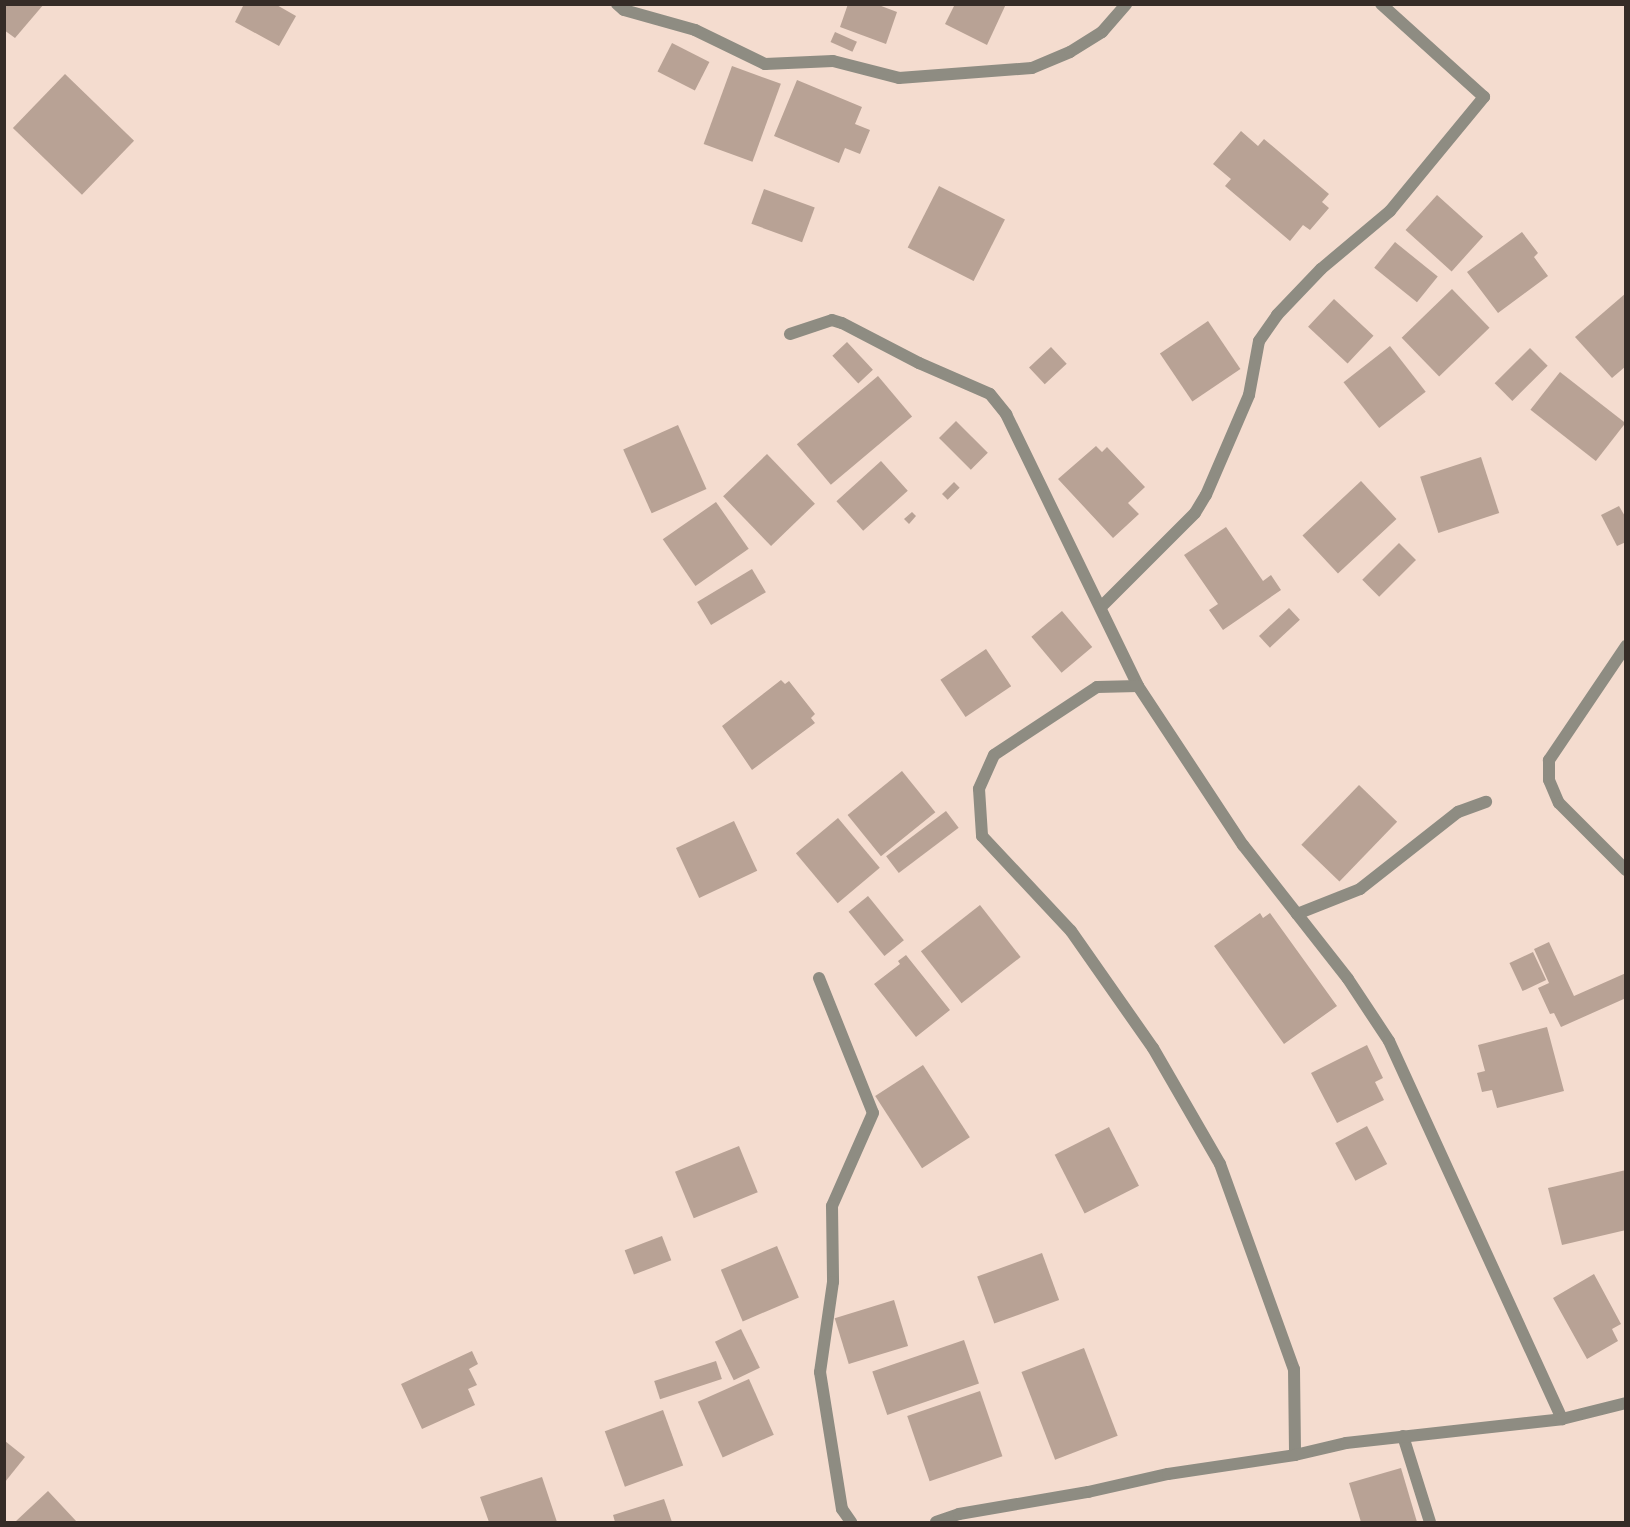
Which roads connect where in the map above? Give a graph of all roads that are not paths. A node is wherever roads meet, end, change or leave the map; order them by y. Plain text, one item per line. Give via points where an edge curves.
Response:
1 (617, 4) edge
2 (1126, 4) edge
3 (1381, 4) edge
4 (790, 334) dead end
5 (1101, 607) junction
6 (1626, 646) edge
7 (1138, 686) junction
8 (1486, 802) dead end
9 (1626, 870) edge
10 (1297, 914) junction
11 (819, 978) dead end
12 (1626, 1403) edge
13 (1562, 1419) junction
14 (1403, 1436) junction
15 (1295, 1455) junction
16 (851, 1522) edge
17 (936, 1522) edge
18 (1430, 1522) edge

1 - 2 street via 624,10 695,30 765,64 833,61 899,78 1032,68 1102,33
3 - 5 street via 1484,97 1390,211 1321,269 1277,315 1259,341 1249,395 1206,495 1195,513
4 - 5 street via 832,320 990,394 1006,414
5 - 7 street
6 - 9 street via 1550,760 1549,780 1559,803
7 - 10 street via 1243,844
7 - 15 street via 1097,687 994,755 979,789 982,836 1071,931 1153,1048 1221,1164 1293,1369
8 - 10 street via 1458,812 1360,889
10 - 13 street via 1348,979 1389,1041
11 - 16 street via 873,1113 832,1206 833,1282 819,1372 842,1509
12 - 13 street
13 - 14 street
14 - 15 street
14 - 18 street
15 - 17 street via 1168,1474 958,1514

